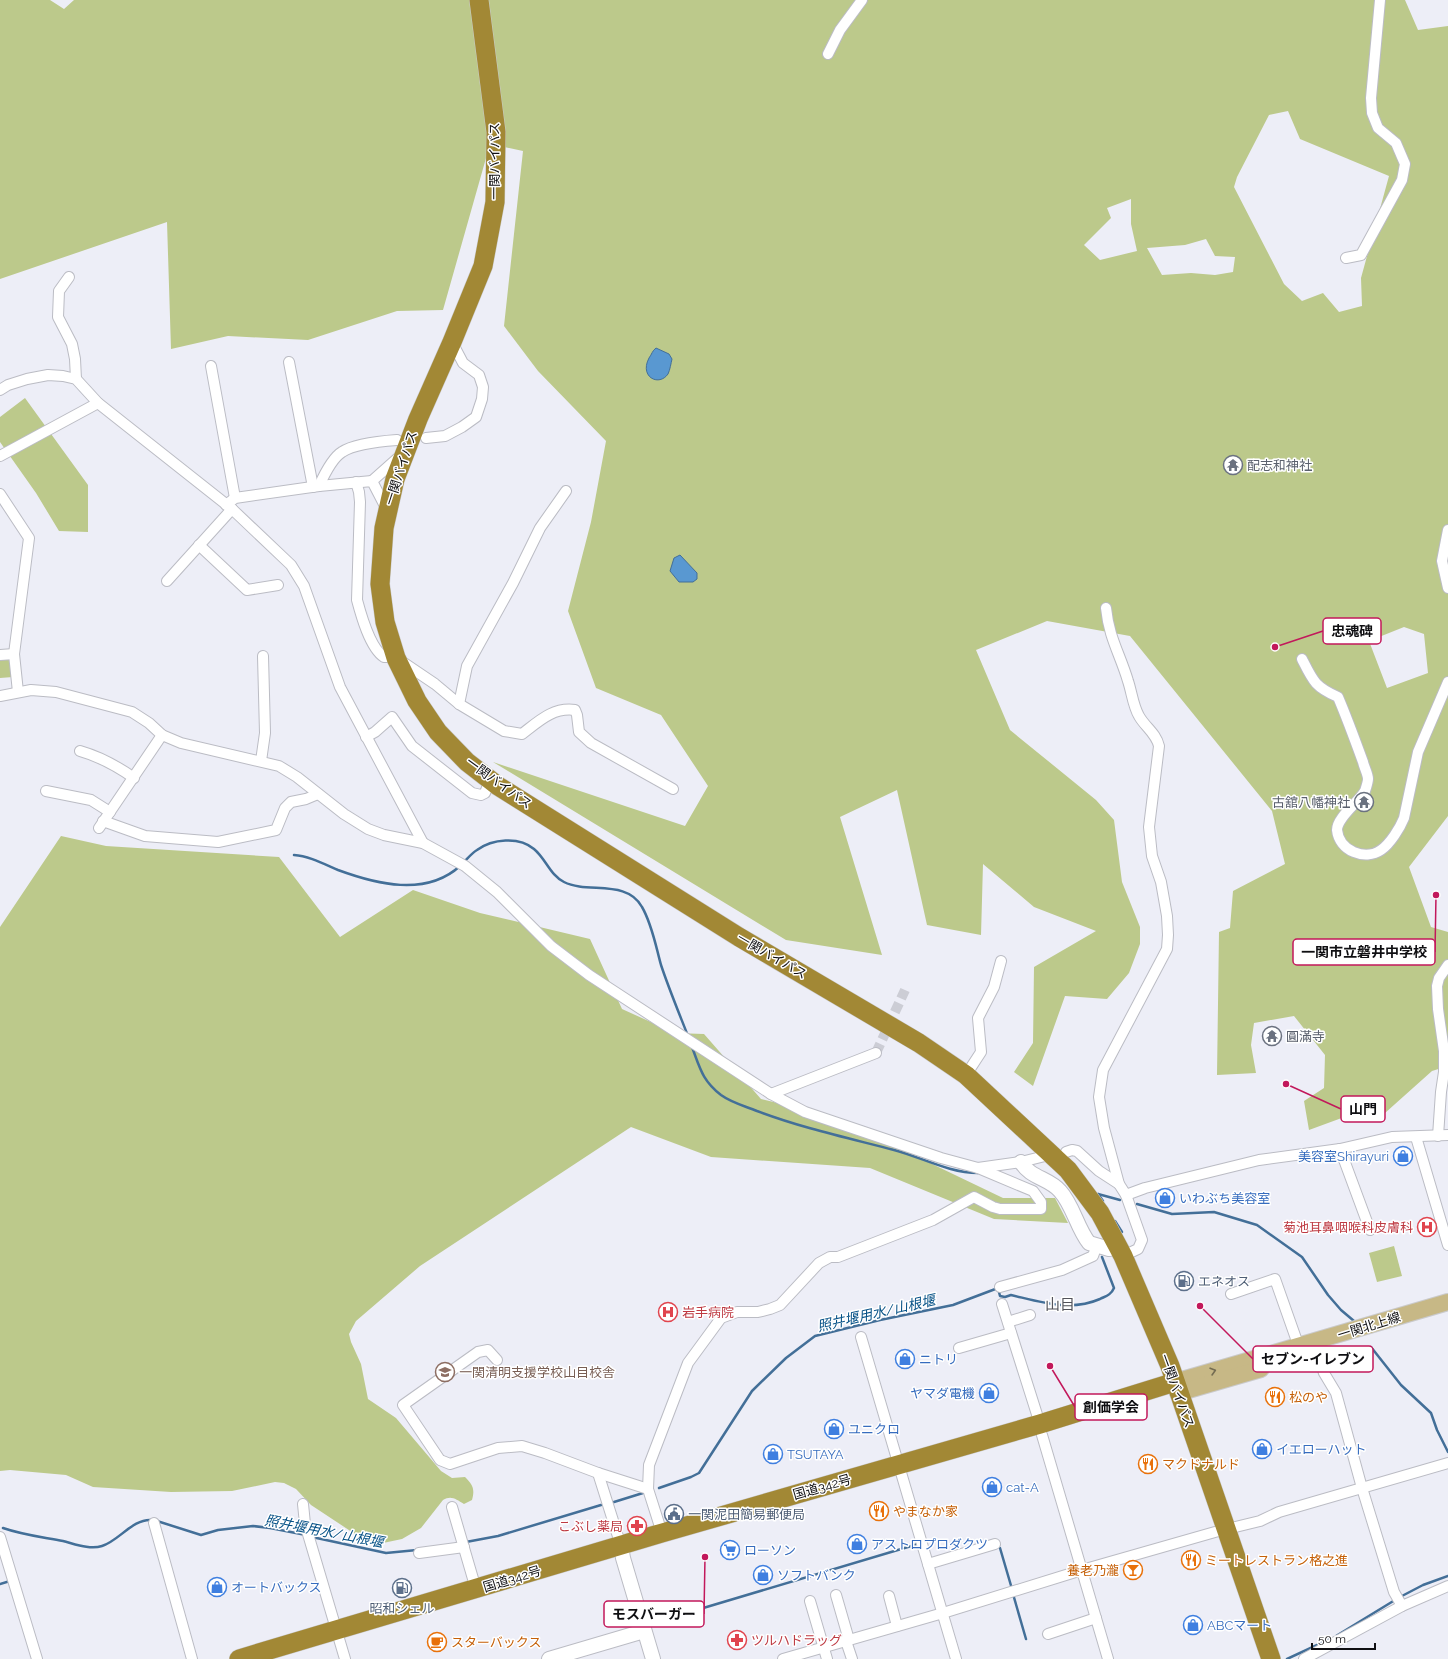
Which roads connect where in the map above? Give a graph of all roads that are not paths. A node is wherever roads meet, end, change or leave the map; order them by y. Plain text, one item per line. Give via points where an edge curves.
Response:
1 (479, 0) edge
2 (862, 0) edge
3 (1380, 0) edge
4 (828, 54) dead end
5 (1346, 258) dead end
6 (69, 277) dead end
7 (452, 342) junction
8 (289, 362) dead end
9 (211, 366) dead end
10 (76, 379) junction
11 (0, 390) edge
12 (98, 403) junction
13 (426, 438) dead end
14 (402, 445) junction
15 (0, 456) edge
16 (372, 481) junction
17 (356, 482) junction
18 (316, 486) junction
19 (566, 492) dead end
20 (0, 494) edge
21 (235, 498) junction
22 (229, 507) junction
23 (387, 510) junction
24 (1448, 530) edge
25 (199, 545) junction
26 (167, 581) dead end
27 (278, 585) dead end
28 (1448, 588) edge
29 (1106, 608) dead end
30 (14, 654) junction
31 (0, 655) edge
32 (263, 656) dead end
33 (396, 656) junction
34 (1302, 659) dead end
35 (1448, 682) edge
36 (18, 692) junction
37 (0, 696) edge
38 (459, 704) junction
39 (162, 735) junction
40 (366, 737) junction
41 (80, 751) dead end
42 (261, 761) junction
43 (134, 778) junction
44 (490, 780) junction
45 (673, 789) dead end
46 (46, 791) dead end
47 (318, 794) junction
48 (110, 812) junction
49 (423, 843) junction
50 (1001, 961) dead end
51 (1448, 965) edge
52 (876, 1053) tunnel mouth
53 (966, 1075) junction
54 (771, 1094) junction
55 (1443, 1136) edge
56 (1416, 1137) junction
57 (1340, 1148) junction
58 (1043, 1150) junction
59 (1066, 1152) dead end
60 (1021, 1162) junction
61 (978, 1168) junction
62 (1119, 1184) junction
63 (1126, 1195) junction
64 (1370, 1230) dead end
65 (1448, 1245) edge
66 (1110, 1250) junction
67 (1000, 1286) dead end
68 (1231, 1294) dead end
69 (1448, 1302) edge
70 (1002, 1304) dead end
71 (1448, 1312) edge
72 (1030, 1315) dead end
73 (1008, 1322) junction
74 (1011, 1333) junction
75 (861, 1337) dead end
76 (1299, 1347) junction
77 (959, 1348) dead end
78 (1317, 1352) junction
79 (497, 1360) dead end
80 (1171, 1389) junction
81 (1041, 1429) junction
82 (1448, 1462) edge
83 (900, 1470) junction
84 (598, 1473) junction
85 (1362, 1488) junction
86 (648, 1489) junction
87 (303, 1504) dead end
88 (452, 1507) dead end
89 (154, 1523) dead end
90 (1221, 1531) junction
91 (662, 1533) junction
92 (0, 1537) edge
93 (995, 1544) dead end
94 (464, 1547) junction
95 (622, 1552) junction
96 (419, 1553) dead end
97 (928, 1564) junction
98 (1082, 1570) junction
99 (1448, 1586) edge
100 (476, 1589) junction
101 (836, 1595) dead end
102 (889, 1596) dead end
103 (810, 1601) dead end
104 (1402, 1606) junction
105 (943, 1613) junction
106 (1096, 1618) junction
107 (897, 1626) junction
108 (644, 1631) junction
109 (1048, 1634) dead end
110 (848, 1640) junction
111 (341, 1644) edge
112 (824, 1647) junction
113 (37, 1659) edge
114 (192, 1659) edge
115 (239, 1659) edge
116 (284, 1659) edge
117 (549, 1659) edge
118 (653, 1659) edge
119 (783, 1659) edge
120 (828, 1659) edge
121 (852, 1659) edge
122 (956, 1659) edge
123 (1108, 1659) edge
124 (1259, 1659) edge
125 (1271, 1659) edge
126 (1304, 1659) edge

1 - 7 highway, 一関バイパス via 496,132 495,202 483,266
2 - 4 street via 840,30
3 - 5 street via 1371,98 1372,113 1378,128 1396,143 1405,164 1402,180 1361,255
6 - 10 street via 59,291 58,317 72,344
7 - 13 street via 462,363 479,375 483,387 482,399 476,417 462,427 446,436
7 - 14 highway, 一関バイパス via 418,419
8 - 18 street
9 - 21 street
10 - 11 street via 48,375 27,378
10 - 12 street
12 - 15 street
12 - 22 street
14 - 16 street
14 - 18 street via 363,445 341,452
14 - 23 highway, 一関バイパス
16 - 17 street
16 - 23 street
17 - 18 street
17 - 33 street via 360,502 357,600 376,649 384,657
18 - 21 street
19 - 38 street via 540,528 467,666
20 - 30 street via 29,538
21 - 22 street
22 - 25 street
22 - 40 street via 291,565 304,586 340,687
23 - 33 highway, 一関バイパス via 380,584 385,622
24 - 28 street via 1442,561
25 - 26 street
25 - 27 street via 247,590
29 - 62 street via 1107,626 1128,680 1135,707 1139,717 1157,738 1159,746 1149,827 1152,856 1161,882 1167,916 1168,935 1167,949 1103,1070 1099,1097 1104,1128
30 - 31 street
30 - 36 street
32 - 42 street via 266,733
33 - 38 street
33 - 44 highway, 一関バイパス via 417,701 438,732 467,762
34 - 35 street via 1314,683 1325,692 1338,697 1368,780 1365,791 1341,820 1337,829 1339,838 1354,853 1370,855 1382,849 1400,828 1418,752
36 - 37 street
36 - 39 street via 56,692 132,712
38 - 45 street via 504,731 522,734 555,711 575,710 579,732 591,743
39 - 42 street via 181,743
39 - 43 street
40 - 44 street via 392,718 412,746 472,793 485,793
40 - 49 street
41 - 43 street via 116,765
42 - 47 street via 279,766
43 - 48 street
44 - 53 highway, 一関バイパス via 732,933 919,1043
46 - 48 street via 91,800
47 - 48 street via 291,802 285,808 276,830 218,842 145,836 101,825
47 - 49 street via 368,829
49 - 54 street via 465,866 497,892 551,946 589,975
50 - 53 street via 994,987 978,1018 981,1052
51 - 55 street via 1437,986 1444,1051 1444,1072 1440,1092
52 - 54 street
53 - 58 highway, 一関バイパス
54 - 61 street via 805,1112
55 - 56 street
56 - 57 street via 1392,1137
56 - 65 street
57 - 63 street via 1259,1160
57 - 64 street
58 - 60 street
58 - 66 highway, 一関バイパス via 1068,1170 1100,1213
59 - 62 street via 1077,1151 1099,1171
60 - 61 street
60 - 66 street via 1031,1174 1051,1183 1060,1191 1088,1243
61 - 86 street via 1033,1191 1042,1202 1041,1209 1000,1209 974,1197 933,1220 838,1257 830,1256 780,1305 770,1310 737,1312 721,1318 688,1363 649,1465
62 - 63 street
63 - 66 street via 1142,1240 1138,1249
66 - 67 street via 1062,1270
66 - 80 highway, 一関バイパス
68 - 76 street via 1275,1279
69 - 76 main road, 一関北上線
70 - 73 street
71 - 78 main road, 一関北上線
72 - 73 street
73 - 74 street
74 - 77 street
74 - 81 street
75 - 83 street
80 -> 76 main road, 一関北上線
78 - 80 main road, 一関北上線
78 - 85 street via 1324,1373 1336,1393
79 - 84 street via 488,1350 478,1352 403,1405 440,1460 450,1464 498,1448 522,1446
80 - 81 highway, 国道342号
80 - 90 highway, 一関バイパス
81 - 83 highway, 国道342号
81 - 98 street
82 - 85 street
83 - 91 highway, 国道342号
83 - 95 highway, 国道342号
83 - 97 street
84 - 86 street
84 - 95 street
85 - 90 street
85 - 104 street via 1394,1592
86 - 91 street
87 - 111 street via 305,1524
88 - 94 street
89 - 114 street
90 - 98 street
90 - 124 highway, 一関バイパス
90 - 125 highway, 一関バイパス
91 - 95 highway, 国道342号
92 - 113 street
93 - 97 street
94 - 96 street
94 - 100 street
95 - 100 highway, 国道342号
95 - 108 street
95 - 111 highway, 国道342号
97 - 105 street
98 - 105 street
98 - 106 street
99 - 104 street
100 - 111 highway, 国道342号
101 - 110 street
102 - 107 street
103 - 112 street
104 - 126 street
105 - 107 street
105 - 122 street
106 - 109 street
106 - 123 street
107 - 110 street
108 - 117 street
108 - 118 street
110 - 112 street
110 - 121 street
111 - 115 highway, 国道342号
111 - 116 highway, 国道342号
112 - 119 street
112 - 120 street

